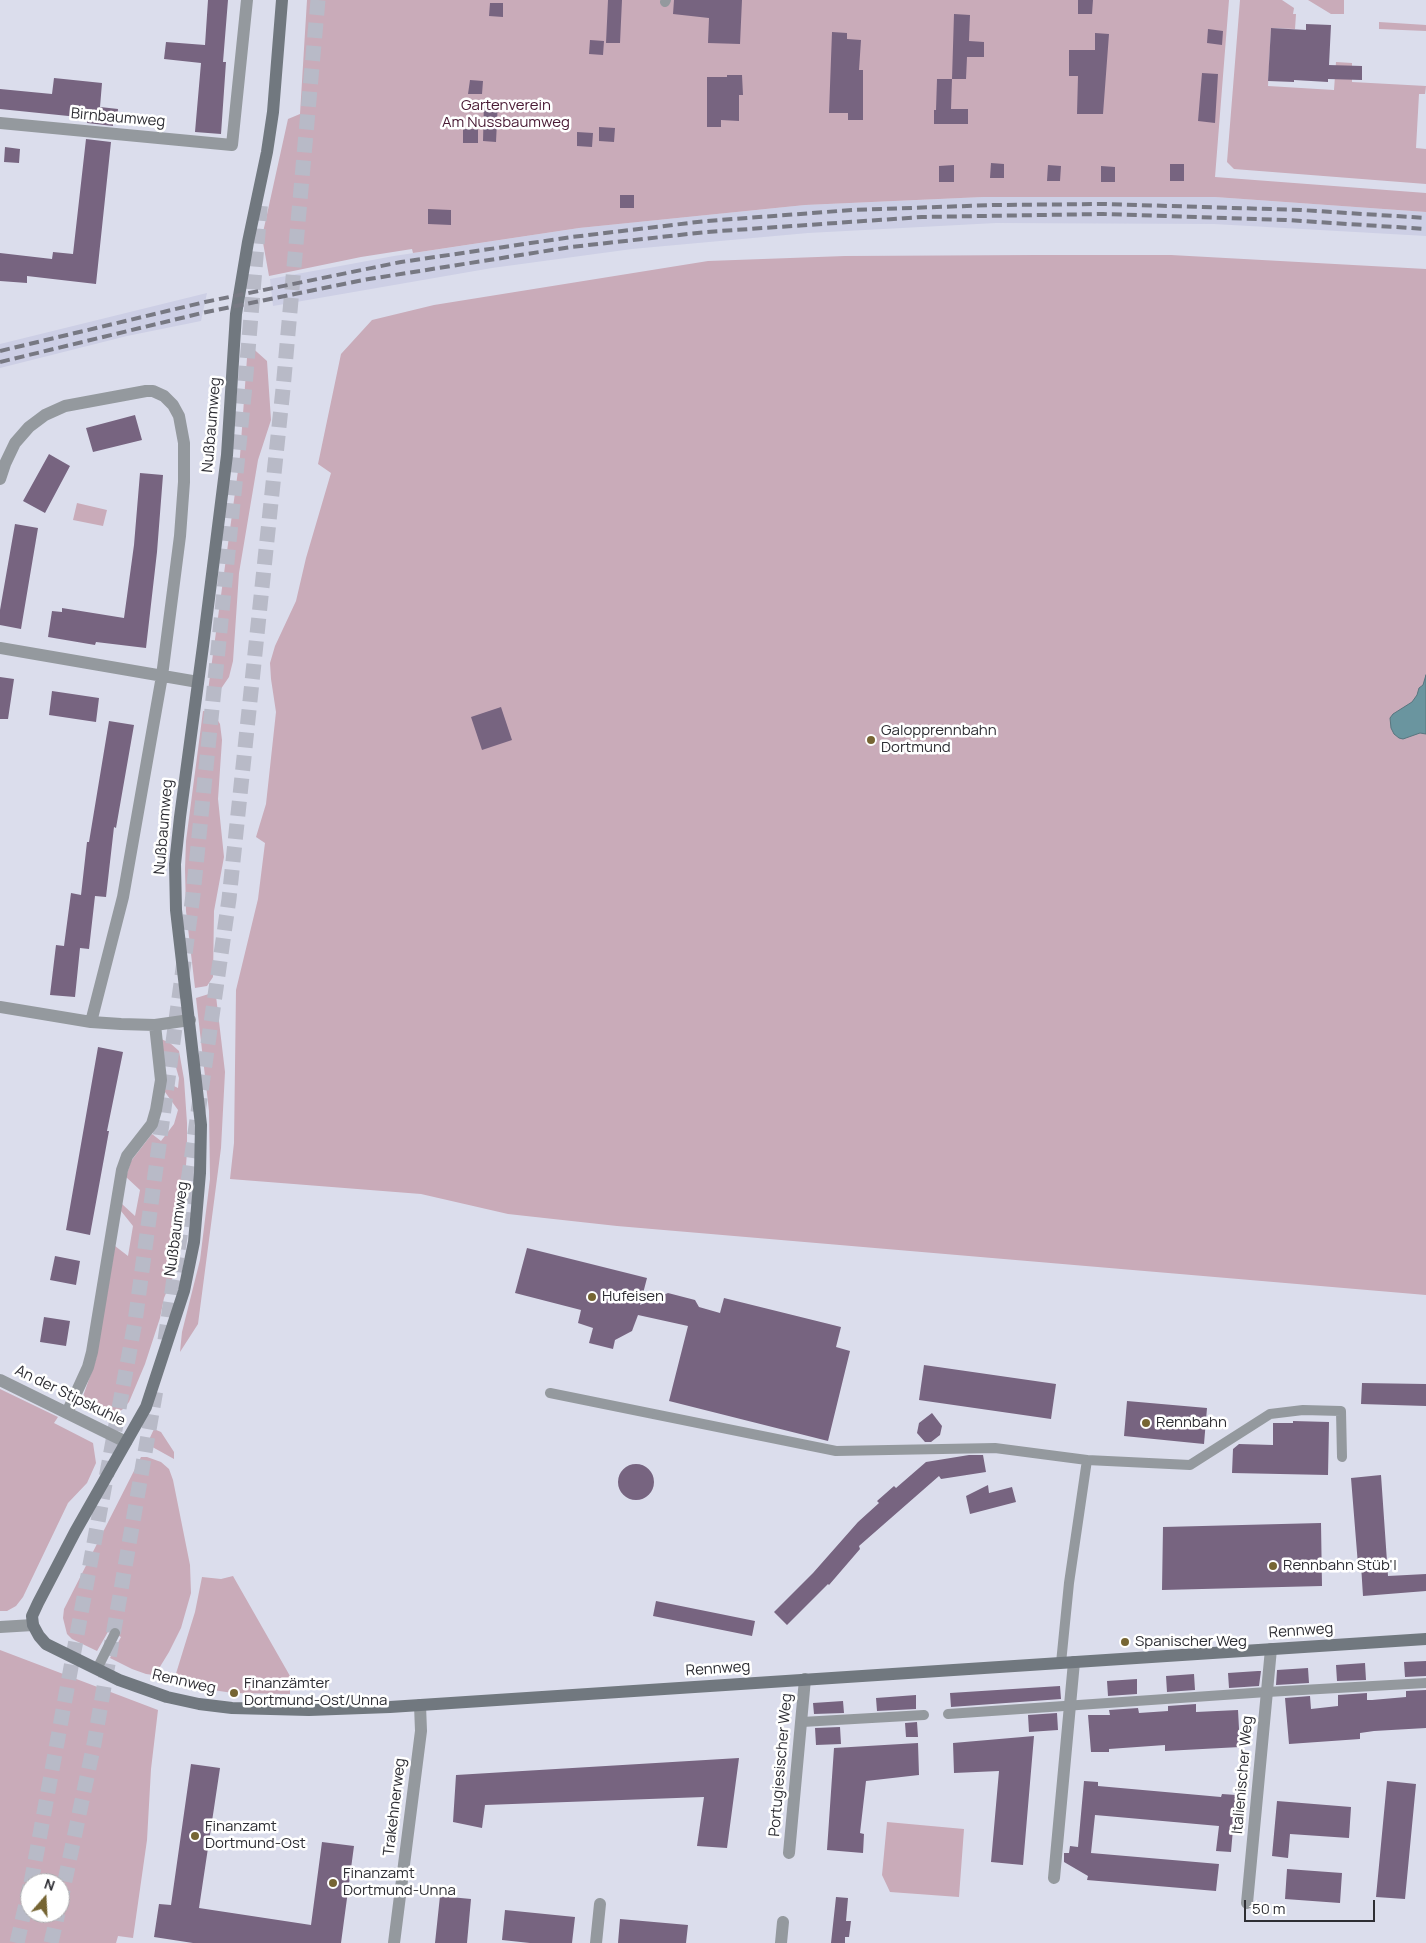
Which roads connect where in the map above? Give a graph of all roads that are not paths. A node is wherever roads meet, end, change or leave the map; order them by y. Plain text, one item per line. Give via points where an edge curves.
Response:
1 (247, 0) edge
2 (282, 0) edge
3 (0, 124) edge
4 (0, 479) edge
5 (0, 648) edge
6 (162, 676) junction
7 (198, 682) junction
8 (0, 1007) edge
9 (190, 1020) junction
10 (91, 1022) junction
11 (155, 1025) junction
12 (0, 1380) edge
13 (550, 1393) dead end
14 (67, 1413) junction
15 (126, 1442) junction
16 (1342, 1457) dead end
17 (1088, 1460) junction
18 (33, 1625) junction
19 (0, 1627) edge
20 (115, 1633) dead end
21 (1426, 1639) edge
22 (1271, 1649) junction
23 (1074, 1662) junction
24 (1060, 1663) junction
25 (96, 1669) junction
26 (805, 1679) junction
27 (1426, 1683) edge
28 (1267, 1692) junction
29 (420, 1705) junction
30 (1070, 1706) junction
31 (948, 1714) dead end
32 (924, 1715) dead end
33 (802, 1722) junction
34 (789, 1853) dead end
35 (1054, 1878) dead end
36 (600, 1904) dead end
37 (1247, 1904) dead end
38 (783, 1922) dead end
39 (394, 1943) edge
40 (596, 1943) edge
41 (781, 1943) edge

1 - 3 street, Birnbaumweg via 232,145
2 - 7 street, Nußbaumweg via 274,112 236,314 227,456
4 - 6 street, Nußbaumweg via 15,443 29,427 65,406 146,391 164,396 173,405 184,443 184,482
5 - 6 street
6 - 7 street
6 - 10 street, Nußbaumweg via 123,897
7 - 9 street, Nußbaumweg via 175,864 176,910
8 - 10 street
9 - 11 street
9 - 15 street, Nußbaumweg via 201,1125 194,1242 184,1291 162,1360 146,1407
10 - 11 street
11 - 14 street via 161,1080 156,1110 152,1124 127,1156 122,1170 90,1359
12 - 14 street, An der Stipskuhle
13 - 17 lane via 836,1450 994,1448
14 - 15 street, An der Stipskuhle
15 - 18 street, Nußbaumweg via 38,1603 32,1616
16 - 17 lane via 1341,1411 1302,1410 1270,1414 1190,1465
17 - 24 lane
18 - 19 street
18 - 25 street, Rennweg via 46,1644
20 - 25 lane
21 - 22 street, Rennweg
22 - 23 street, Rennweg
22 - 28 street, Italienischer Weg
23 - 24 street, Rennweg
23 - 30 street
24 - 26 street, Rennweg
25 - 29 street, Rennweg via 167,1698 232,1708 310,1710
26 - 29 street, Rennweg
26 - 33 street, Portugiesischer Weg
27 - 28 lane
28 - 30 lane
28 - 37 street, Italienischer Weg
29 - 39 street, Trakehnerweg via 421,1731
30 - 31 lane
30 - 35 street
32 - 33 lane
33 - 34 street, Portugiesischer Weg
36 - 40 street
38 - 41 street

